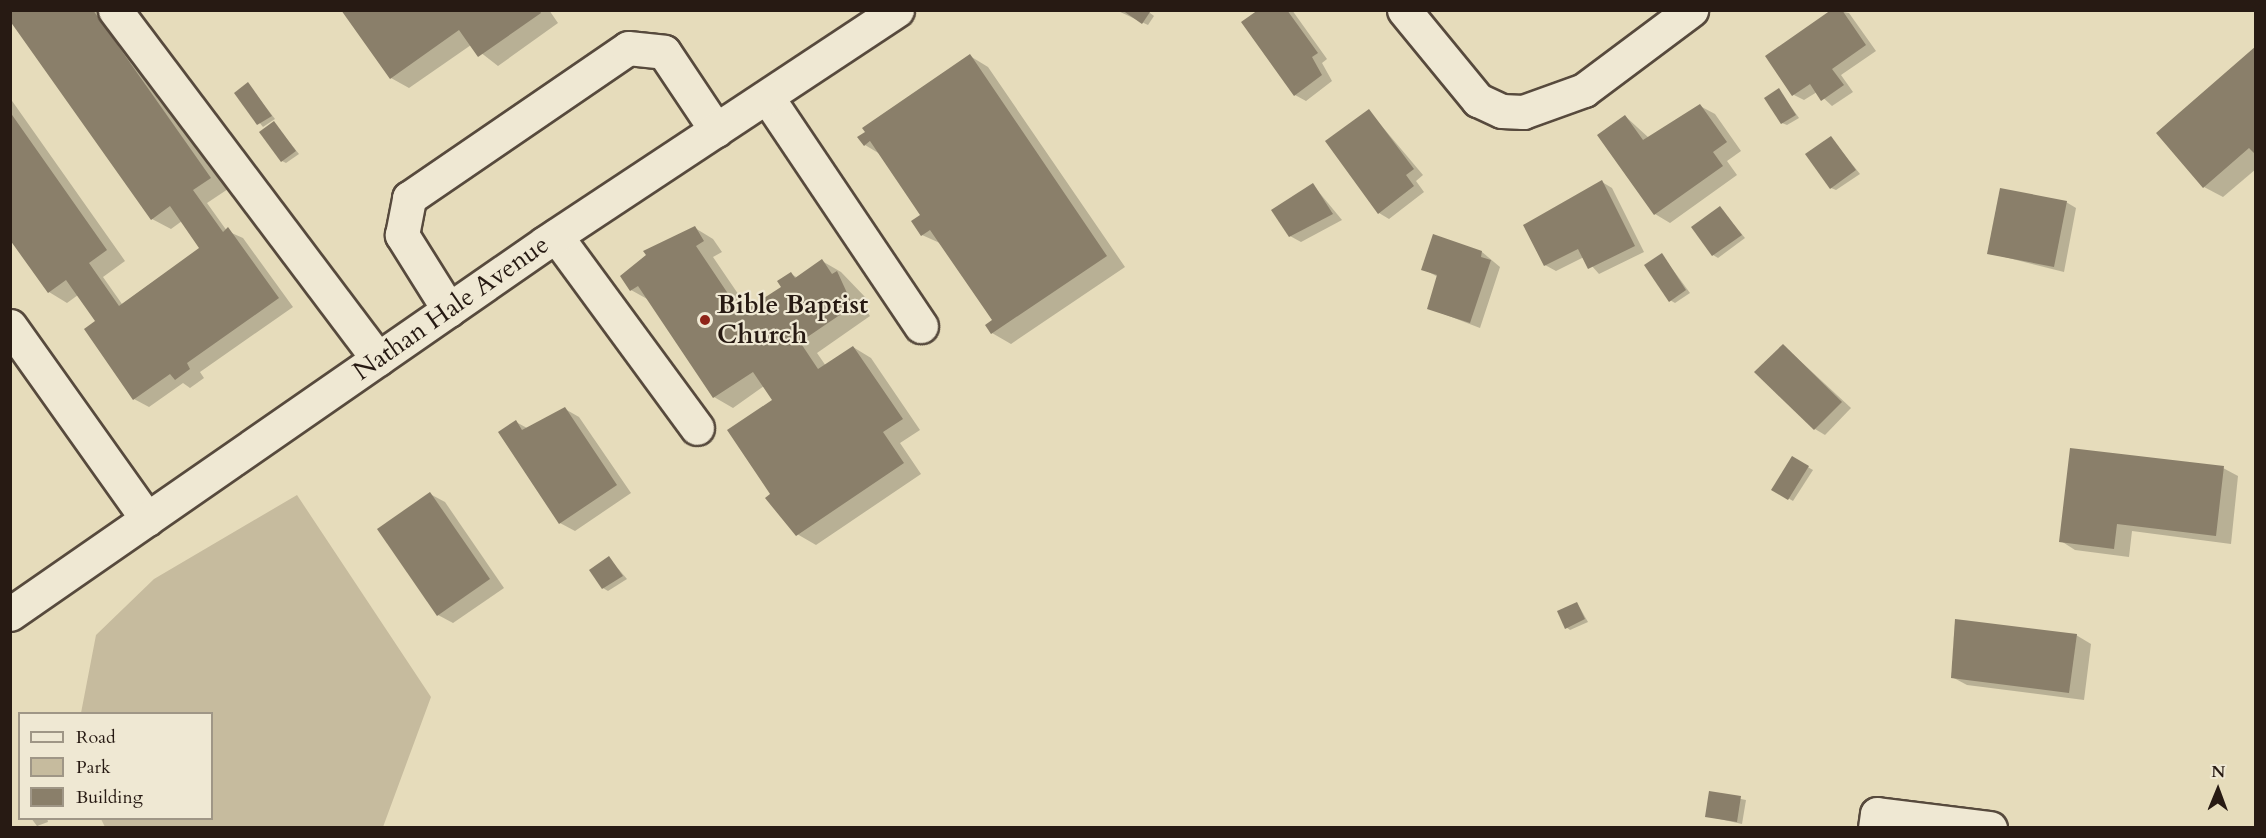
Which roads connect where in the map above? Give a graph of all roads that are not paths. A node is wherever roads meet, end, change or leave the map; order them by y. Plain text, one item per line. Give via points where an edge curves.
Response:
1 (115, 10) edge
2 (897, 10) edge
3 (1404, 10) edge
4 (1691, 10) edge
5 (767, 97) junction
6 (716, 130) junction
7 (556, 236) junction
8 (449, 310) junction
9 (10, 326) edge
10 (921, 326) dead end
11 (378, 358) junction
12 (698, 428) dead end
13 (147, 519) junction
14 (10, 614) edge
15 (1875, 828) edge
16 (1990, 828) edge

1 - 11 street
2 - 5 street, Nathan Hale Avenue
3 - 4 street via 1478,100 1502,111 1523,112 1584,90
5 - 6 street, Nathan Hale Avenue
5 - 10 street
6 - 7 street, Nathan Hale Avenue
6 - 8 street via 664,52 628,48 409,198 402,235
7 - 8 street, Nathan Hale Avenue
7 - 12 street
8 - 11 street, Nathan Hale Avenue
9 - 13 street
11 - 13 street, Nathan Hale Avenue
13 - 14 street, Nathan Hale Avenue
15 - 16 street via 1877,814

